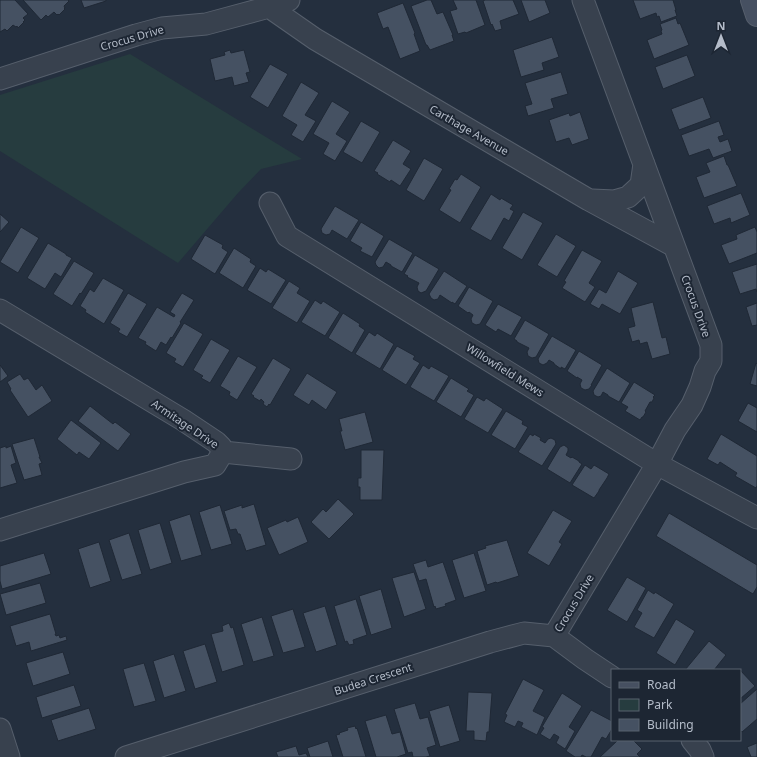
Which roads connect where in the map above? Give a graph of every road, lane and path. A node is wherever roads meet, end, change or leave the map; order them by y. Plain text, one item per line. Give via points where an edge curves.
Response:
1 (289, 0) edge
2 (583, 0) edge
3 (752, 0) edge
4 (269, 7) junction
5 (757, 16) edge
6 (0, 79) edge
7 (644, 164) junction
8 (589, 200) junction
9 (270, 203) dead end
10 (674, 246) junction
11 (0, 310) edge
12 (223, 452) junction
13 (291, 459) dead end
14 (657, 464) junction
15 (757, 518) edge
16 (0, 530) edge
17 (554, 636) junction
18 (611, 676) edge
19 (0, 729) edge
20 (693, 741) edge
21 (9, 757) edge
22 (126, 757) edge
23 (703, 757) edge

1 - 4 street, Crocus Drive
2 - 7 street, Crocus Drive
3 - 5 main road
4 - 6 street, Crocus Drive via 206,24 162,28
4 - 8 street, Carthage Avenue via 315,39
7 - 8 street via 641,185 628,198 614,202
7 - 10 street, Crocus Drive
8 - 10 street, Carthage Avenue
9 - 14 street, Willowfield Mews via 287,236
10 - 14 street, Crocus Drive via 711,345 710,361 692,405
11 - 12 street, Armitage Drive via 182,420 216,442
12 - 13 street
12 - 16 street, Armitage Drive via 215,465 184,472
14 - 15 street, Willowfield Mews
14 - 17 street, Crocus Drive
17 - 18 street
17 - 22 street, Budea Crescent via 524,633 490,642
19 - 21 street
20 - 23 street

